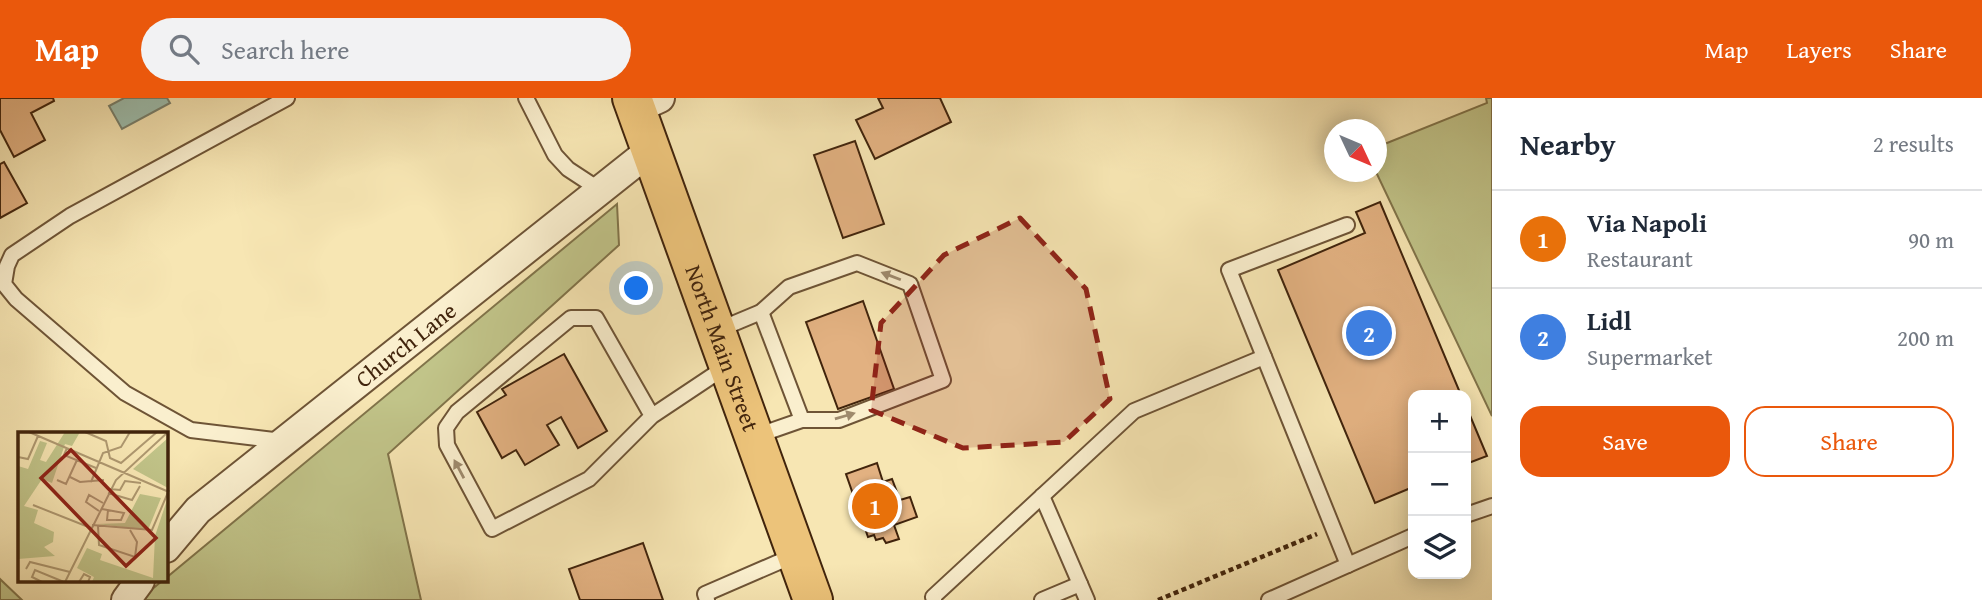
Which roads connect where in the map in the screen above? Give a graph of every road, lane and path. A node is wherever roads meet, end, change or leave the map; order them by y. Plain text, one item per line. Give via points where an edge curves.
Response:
1 (287, 98) edge
2 (526, 98) edge
3 (643, 102) edge
4 (652, 149) junction
5 (600, 190) junction
6 (1347, 225) dead end
7 (761, 312) junction
8 (723, 347) junction
9 (1264, 357) junction
10 (652, 416) junction
11 (802, 420) junction
12 (755, 437) junction
13 (284, 441) junction
14 (1042, 496) junction
15 (1492, 506) edge
16 (1471, 513) edge
17 (1321, 532) dead end
18 (1408, 538) edge
19 (168, 546) edge
20 (798, 554) junction
21 (1348, 565) junction
22 (138, 582) edge
23 (1080, 584) junction
24 (126, 600) edge
25 (707, 600) edge
26 (813, 600) edge
27 (934, 600) edge
28 (1042, 600) edge
29 (1087, 600) edge
30 (1158, 600) edge
31 (1269, 600) edge

1 - 13 lane via 70,216 12,255 4,284 125,394 191,430
2 - 5 lane via 555,155
3 - 4 highway, North Main Street
4 - 5 street, Church Lane
4 - 8 highway, North Main Street
5 - 13 street, Church Lane
6 - 9 lane via 1230,270
7 - 8 lane
7 - 11 lane
11 -> 7 lane via 839,420 943,380 910,284 857,263 789,287
8 - 10 lane
8 - 12 highway, North Main Street
9 - 14 lane via 1133,411
9 - 21 lane
10 -> 10 lane via 589,479 492,529 447,445 446,428 457,412 571,318 596,318
11 - 12 lane
12 - 20 highway, North Main Street
13 - 19 street, Church Lane via 198,510
14 - 23 lane
14 - 27 lane
15 - 16 lane
17 - 30 path
18 - 21 lane
20 - 25 lane via 705,594
20 - 26 highway, North Main Street
21 - 31 lane
22 - 24 street
23 - 28 lane
23 - 29 lane

